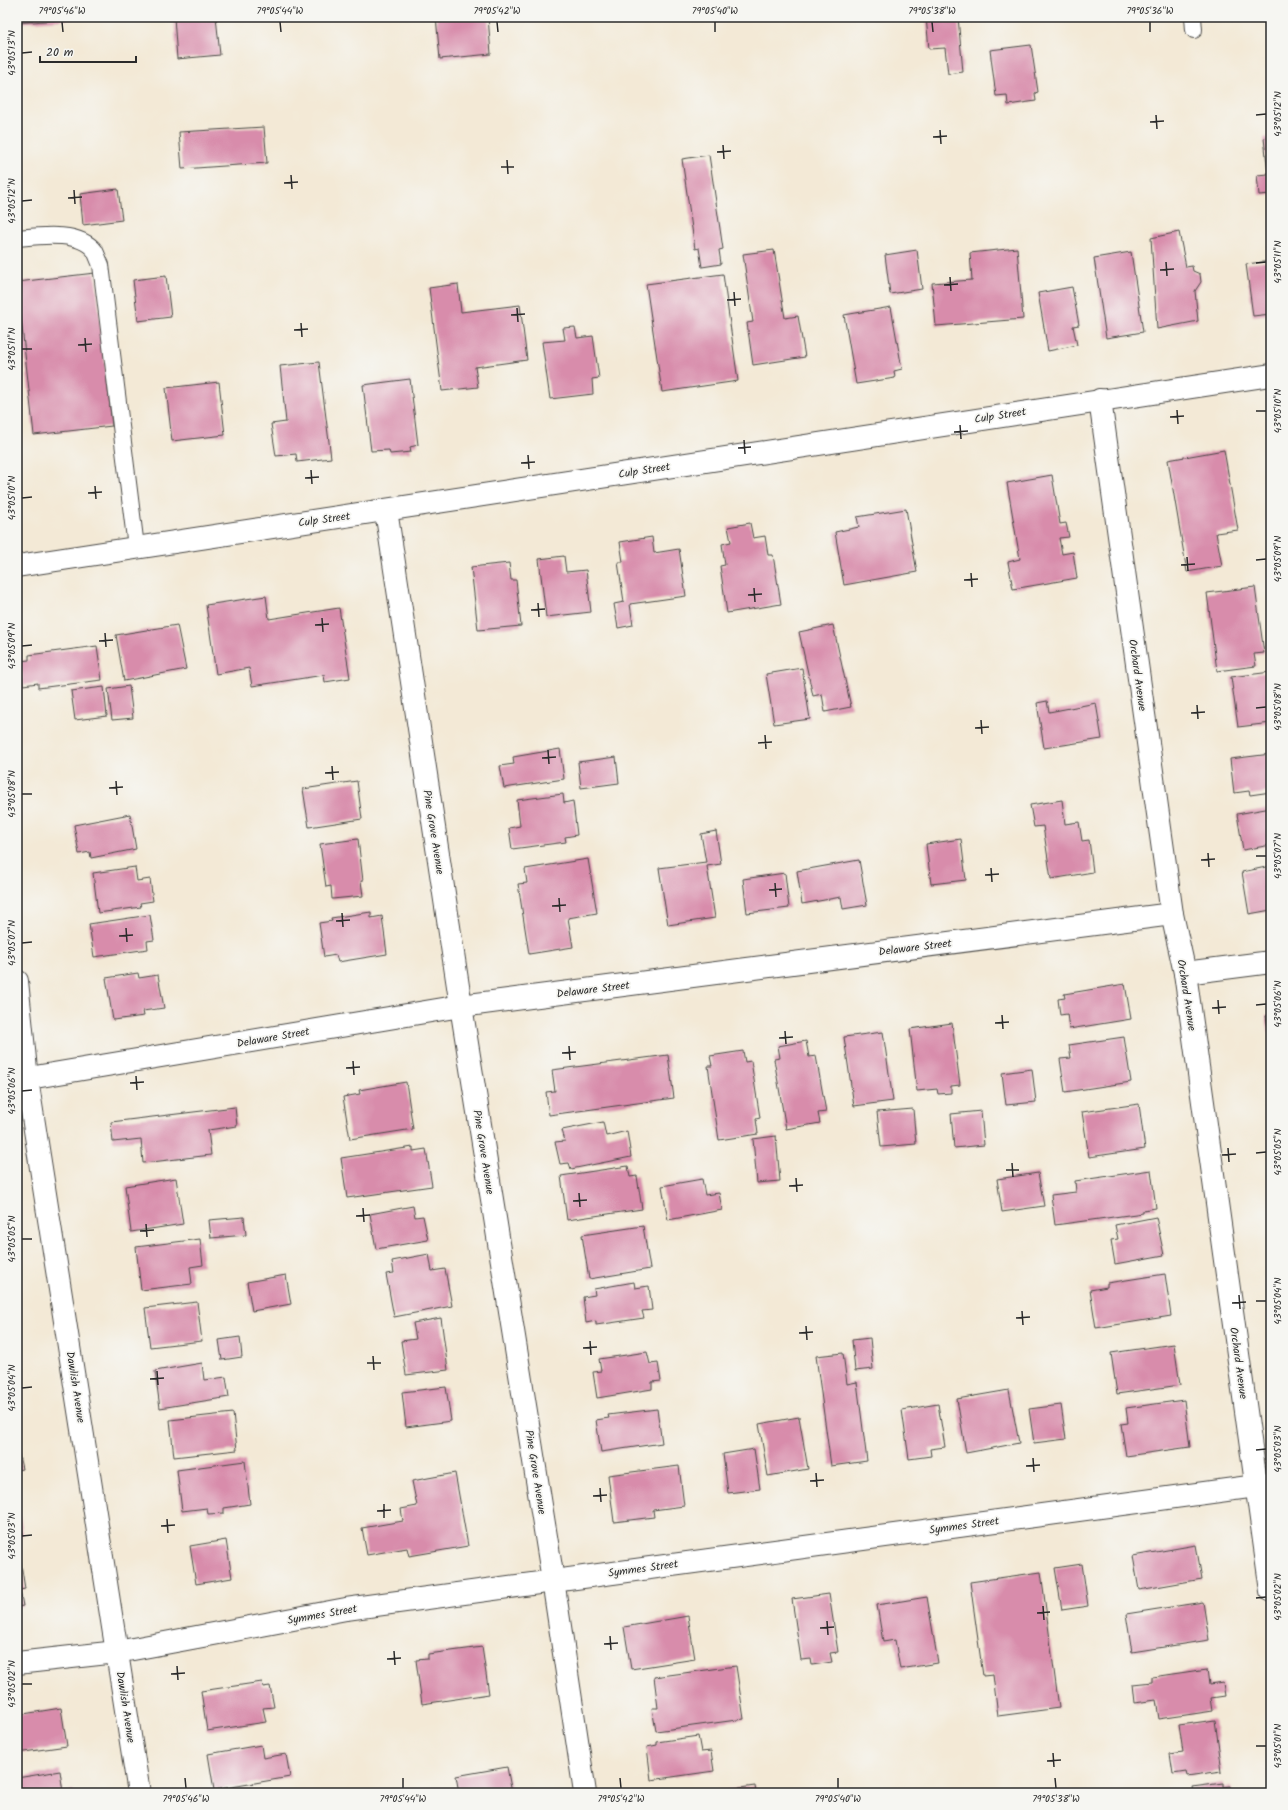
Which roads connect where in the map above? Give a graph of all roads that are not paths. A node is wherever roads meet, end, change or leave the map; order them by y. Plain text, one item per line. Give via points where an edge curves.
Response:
1 (17, 238) edge
2 (1271, 374) edge
3 (1100, 400) junction
4 (386, 510) junction
5 (136, 547) junction
6 (17, 566) edge
7 (1172, 914) junction
8 (1271, 962) edge
9 (1185, 973) junction
10 (17, 980) edge
11 (461, 1006) junction
12 (22, 1079) edge
13 (1264, 1485) edge
14 (553, 1580) junction
15 (1271, 1591) edge
16 (117, 1652) junction
17 (17, 1663) edge
18 (140, 1793) edge
19 (585, 1793) edge

1 - 5 lane via 55,234 84,242 95,251 101,265
2 - 3 street, Culp Street
3 - 4 street, Culp Street
3 - 7 street, Orchard Avenue
4 - 5 street, Culp Street
4 - 11 street, Pine Grove Avenue
5 - 6 street, Culp Street
7 - 9 street, Orchard Avenue
7 - 11 street, Delaware Street
8 - 9 street
9 - 13 street, Orchard Avenue
10 - 12 street, Dawlish Avenue
11 - 12 street, Delaware Street
11 - 14 street, Pine Grove Avenue
12 - 16 street, Dawlish Avenue
13 - 14 street, Symmes Street
13 - 15 street, Orchard Avenue
14 - 16 street, Symmes Street via 346,1609
14 - 19 street, Pine Grove Avenue
16 - 17 street, Symmes Street
16 - 18 street, Dawlish Avenue

